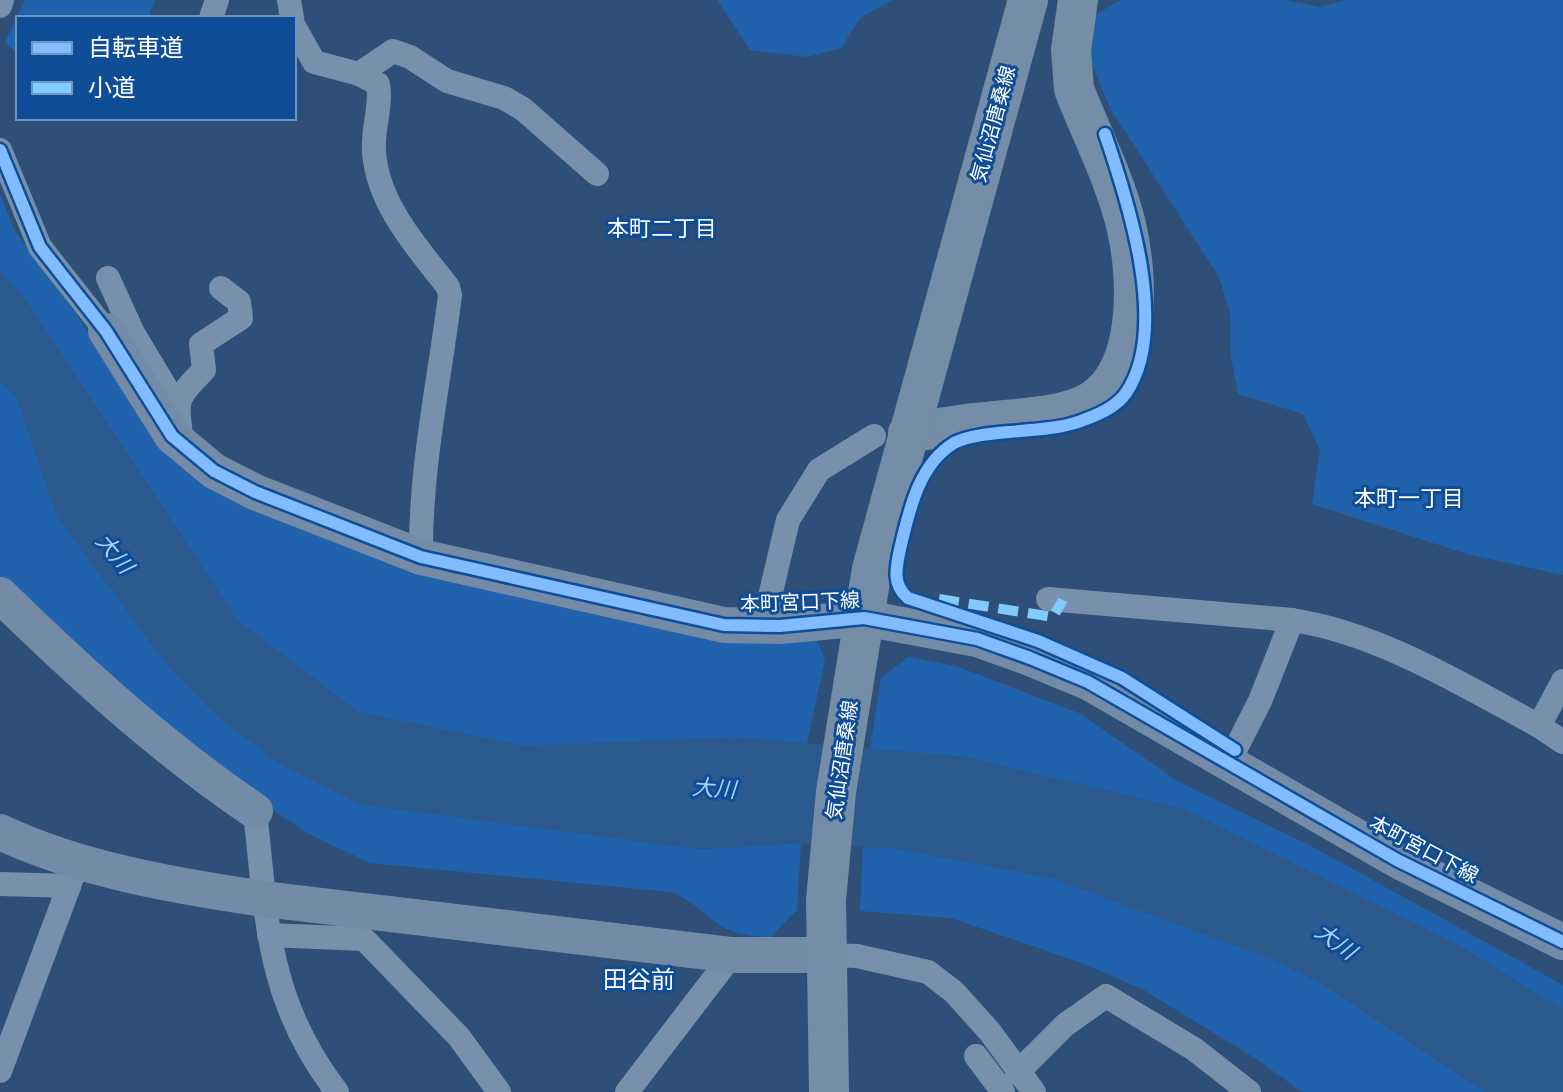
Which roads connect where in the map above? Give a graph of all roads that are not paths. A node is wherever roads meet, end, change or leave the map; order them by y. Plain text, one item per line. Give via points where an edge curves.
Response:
1 (2, 0) edge
2 (1028, 0) edge
3 (1078, 0) edge
4 (0, 6) edge
5 (296, 30) edge
6 (359, 74) junction
7 (0, 150) edge
8 (597, 174) dead end
9 (108, 278) dead end
10 (221, 288) dead end
11 (106, 331) joint
12 (178, 408) junction
13 (891, 435) junction
14 (182, 445) junction
15 (421, 557) junction
16 (0, 595) edge
17 (1048, 599) dead end
18 (864, 618) junction
19 (1292, 620) junction
20 (763, 626) junction
21 (1563, 681) edge
22 (1539, 726) junction
23 (1563, 742) edge
24 (1228, 764) junction
25 (255, 811) joint
26 (0, 832) edge
27 (74, 873) junction
28 (0, 884) edge
29 (264, 899) junction
30 (269, 935) junction
31 (1563, 942) edge
32 (732, 955) junction
33 (824, 955) junction
34 (976, 1056) dead end
35 (0, 1071) edge
36 (1010, 1082) edge
37 (337, 1092) edge
38 (499, 1092) edge
39 (627, 1092) edge
40 (829, 1092) edge
41 (1034, 1092) edge
42 (1249, 1092) edge

1 - 4 street
2 - 13 main road, 気仙沼唐桑線
3 - 13 main road via 1070,72 1126,226 1129,352 1104,393 1083,406 1052,415
5 - 6 street via 314,62
6 - 8 street via 393,51 410,57 447,81 523,109
6 - 15 street via 378,84 381,101 374,151 398,224 450,295 436,407 424,453
7 - 11 street via 40,247
9 - 12 street via 133,333
10 - 12 street via 239,302 241,318 201,344 204,370 180,395
11 - 14 street, 本町宮口下線
12 - 14 street
13 - 18 main road, 気仙沼唐桑線
13 - 20 street via 819,470 788,520
14 - 15 street, 本町宮口下線 via 214,471 255,492
15 - 20 street, 本町宮口下線 via 724,625
16 - 25 street via 186,764
17 - 19 street
18 - 20 street, 本町宮口下線
18 - 24 street, 本町宮口下線 via 977,639 1030,658 1088,682
18 - 33 main road, 気仙沼唐桑線 via 826,900
19 - 22 street via 1375,645 1455,680
19 - 24 street
21 - 22 street
22 - 23 street
24 - 31 street, 本町宮口下線 via 1397,860
25 - 29 street
26 - 27 street
27 - 28 street
27 - 29 street
27 - 35 street
29 - 30 street
29 - 32 street
30 - 37 street via 286,1006 309,1055
30 - 38 street via 364,939 459,1037
32 - 33 street
32 - 39 street
33 - 36 street via 857,956 928,972 990,1032
33 - 40 main road, 気仙沼唐桑線
34 - 36 street
36 - 41 street
36 - 42 street via 1065,1025 1106,996 1194,1049

